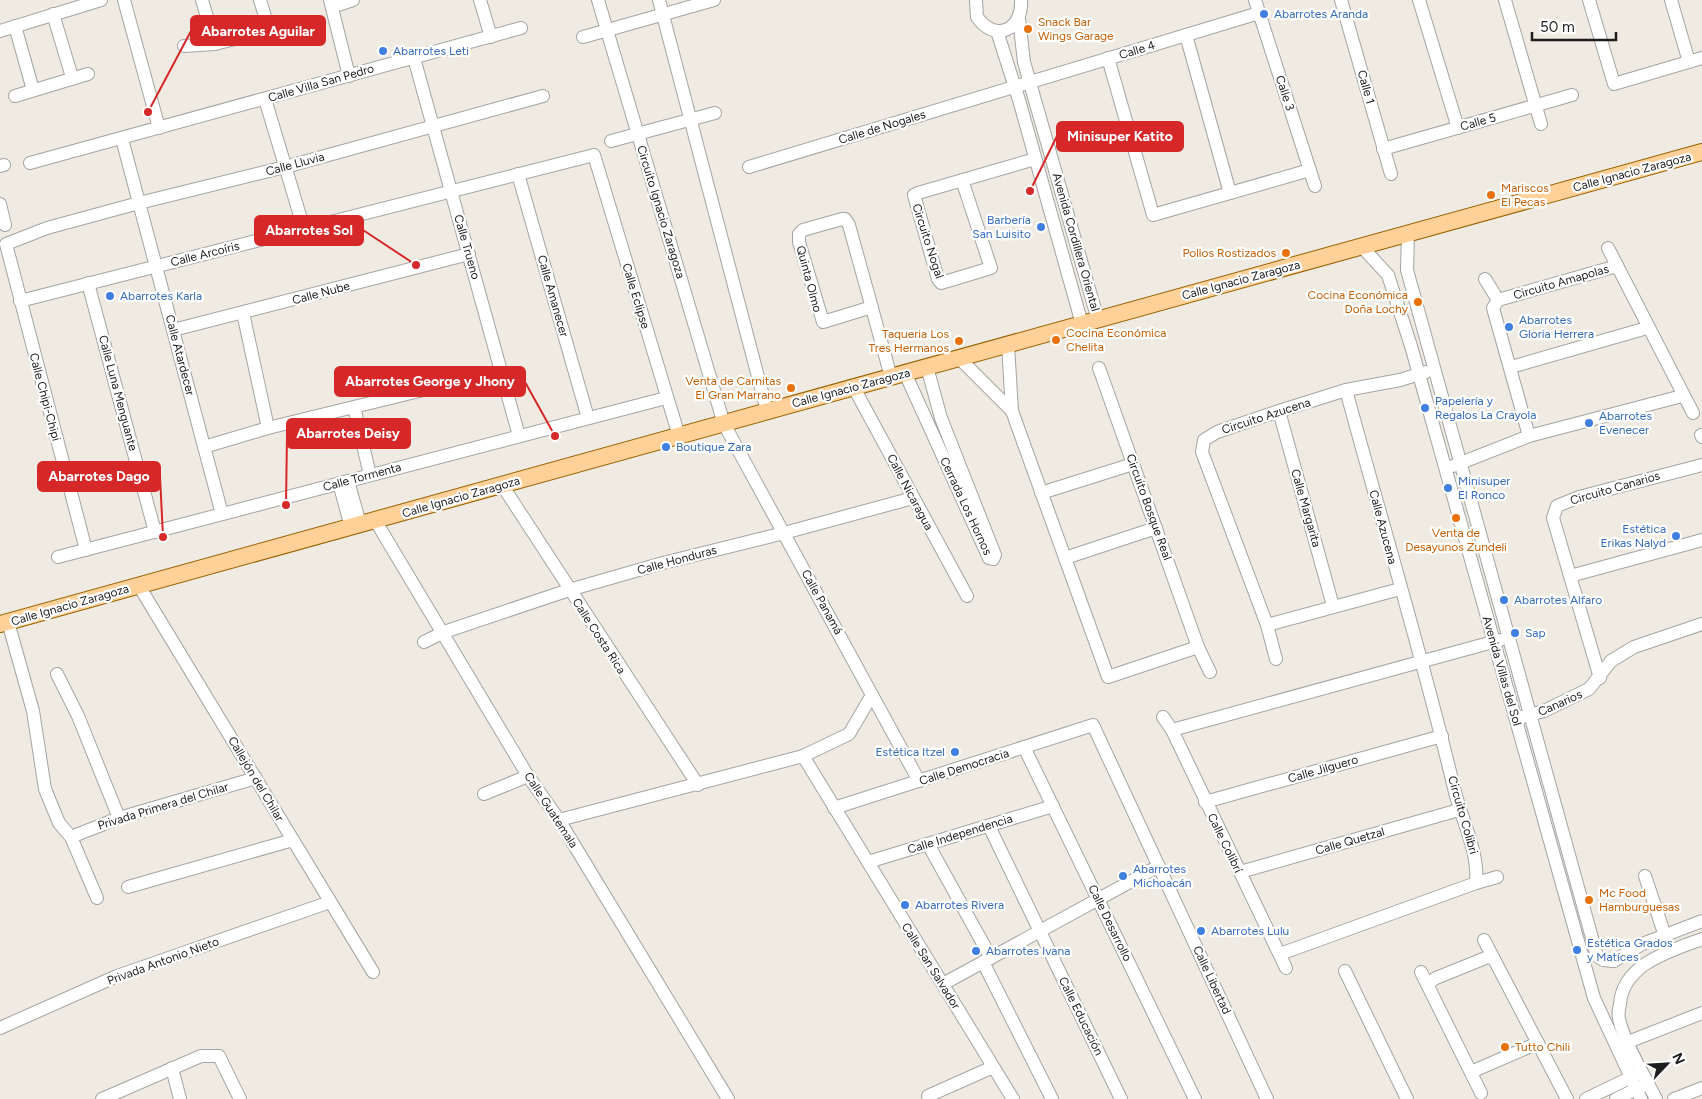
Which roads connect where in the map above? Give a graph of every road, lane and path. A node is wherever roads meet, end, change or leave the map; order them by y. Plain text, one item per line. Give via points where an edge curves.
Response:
1 (101, 0) edge
2 (124, 0) edge
3 (202, 0) edge
4 (260, 0) edge
5 (353, 0) edge
6 (480, 0) edge
7 (598, 0) edge
8 (659, 0) edge
9 (714, 0) edge
10 (976, 0) edge
11 (1021, 0) edge
12 (1255, 0) edge
13 (1341, 0) edge
14 (1419, 0) edge
15 (1505, 0) edge
16 (1589, 0) edge
17 (1671, 0) edge
18 (331, 3) edge
19 (1259, 13) junction
20 (54, 14) junction
21 (663, 14) junction
22 (1019, 19) junction
23 (15, 26) junction
24 (285, 26) dead end
25 (520, 28) dead end
26 (266, 29) junction
27 (0, 31) edge
28 (607, 31) junction
29 (998, 31) junction
30 (1186, 35) junction
31 (491, 37) junction
32 (583, 37) dead end
33 (215, 44) junction
34 (184, 46) dead end
35 (414, 58) junction
36 (1108, 58) junction
37 (1696, 60) edge
38 (88, 74) dead end
39 (349, 76) junction
40 (72, 77) junction
41 (1030, 82) junction
42 (1015, 86) junction
43 (32, 90) junction
44 (1572, 95) dead end
45 (15, 96) dead end
46 (543, 96) dead end
47 (266, 99) junction
48 (1536, 106) junction
49 (715, 113) dead end
50 (692, 119) junction
51 (1541, 124) dead end
52 (159, 128) junction
53 (433, 128) junction
54 (1458, 128) junction
55 (638, 134) junction
56 (122, 138) junction
57 (611, 141) dead end
58 (1384, 149) junction
59 (1702, 152) edge
60 (594, 155) joint
61 (1035, 158) junction
62 (30, 163) dead end
63 (285, 167) junction
64 (749, 167) dead end
65 (1310, 170) junction
66 (518, 174) junction
67 (1390, 174) dead end
68 (962, 180) junction
69 (1315, 186) dead end
70 (451, 191) junction
71 (1230, 193) junction
72 (139, 203) junction
73 (0, 204) edge
74 (5, 225) dead end
75 (304, 229) junction
76 (1408, 234) junction
77 (1075, 241) junction
78 (6, 244) joint
79 (1058, 245) junction
80 (1362, 246) junction
81 (1608, 248) dead end
82 (469, 254) junction
83 (156, 266) junction
84 (1617, 266) junction
85 (1406, 270) junction
86 (1388, 275) junction
87 (1485, 279) dead end
88 (88, 284) junction
89 (1498, 300) junction
90 (20, 301) junction
91 (872, 307) junction
92 (243, 313) junction
93 (1098, 320) junction
94 (1082, 324) junction
95 (1648, 328) junction
96 (173, 330) junction
97 (1008, 345) junction
98 (959, 358) junction
99 (927, 367) junction
100 (1511, 367) junction
101 (1099, 368) dead end
102 (1434, 370) junction
103 (501, 371) junction
104 (1419, 374) junction
105 (898, 375) junction
106 (854, 388) junction
107 (1346, 390) junction
108 (1682, 396) junction
109 (666, 398) junction
110 (354, 407) junction
111 (1012, 411) junction
112 (1279, 411) junction
113 (767, 412) junction
114 (1693, 413) dead end
115 (588, 418) junction
116 (941, 418) junction
117 (928, 423) junction
118 (724, 424) junction
119 (268, 428) junction
120 (519, 436) junction
121 (679, 436) junction
122 (1529, 436) junction
123 (204, 447) junction
124 (1133, 464) junction
125 (1460, 464) junction
126 (1702, 464) edge
127 (1445, 469) junction
128 (370, 475) junction
129 (343, 482) junction
130 (502, 485) junction
131 (1041, 493) junction
132 (913, 498) junction
133 (222, 514) junction
134 (362, 524) junction
135 (1156, 528) junction
136 (155, 532) junction
137 (784, 533) junction
138 (1702, 540) edge
139 (86, 550) junction
140 (58, 557) dead end
141 (1065, 558) junction
142 (1570, 576) junction
143 (139, 586) junction
144 (1400, 589) junction
145 (569, 590) junction
146 (967, 596) dead end
147 (1333, 606) junction
148 (4, 623) edge
149 (1702, 624) edge
150 (1267, 625) junction
151 (444, 632) junction
152 (1508, 638) junction
153 (1493, 641) junction
154 (424, 642) dead end
155 (1198, 647) junction
156 (1276, 659) dead end
157 (1423, 662) junction
158 (1210, 672) dead end
159 (57, 674) dead end
160 (1600, 678) junction
161 (872, 695) junction
162 (1530, 715) junction
163 (1164, 717) dead end
164 (1516, 719) junction
165 (1093, 725) joint
166 (1172, 730) junction
167 (1442, 736) junction
168 (1024, 747) junction
169 (802, 756) junction
170 (528, 776) junction
171 (256, 778) junction
172 (919, 781) junction
173 (698, 785) junction
174 (484, 794) dead end
175 (1205, 802) junction
176 (1053, 806) junction
177 (834, 808) junction
178 (1459, 810) junction
179 (119, 818) junction
180 (559, 820) junction
181 (989, 826) junction
182 (71, 837) junction
183 (293, 840) junction
184 (928, 844) junction
185 (868, 862) junction
186 (1159, 866) junction
187 (1240, 872) junction
188 (1645, 876) dead end
189 (1497, 877) dead end
190 (1576, 880) junction
191 (1476, 883) junction
192 (1563, 883) junction
193 (128, 887) dead end
194 (97, 898) dead end
195 (1098, 900) junction
196 (330, 902) junction
197 (1702, 921) edge
198 (1040, 931) junction
199 (1664, 934) junction
200 (1702, 939) edge
201 (1484, 940) dead end
202 (1670, 951) junction
203 (1280, 954) junction
204 (1597, 956) junction
205 (1493, 958) junction
206 (987, 960) junction
207 (1584, 965) junction
208 (1286, 968) dead end
209 (1345, 971) dead end
210 (372, 972) dead end
211 (1421, 972) dead end
212 (943, 984) junction
213 (1427, 984) junction
214 (1702, 1013) edge
215 (0, 1028) edge
216 (1628, 1042) junction
217 (1538, 1043) junction
218 (993, 1067) junction
219 (172, 1068) junction
220 (1471, 1072) junction
221 (1646, 1078) junction
222 (1702, 1088) edge
223 (1636, 1089) edge
224 (1481, 1094) dead end
225 (928, 1096) dead end
226 (103, 1099) edge
227 (180, 1099) edge
228 (240, 1099) edge
229 (728, 1099) edge
230 (1013, 1099) edge
231 (1052, 1099) edge
232 (1121, 1099) edge
233 (1195, 1099) edge
234 (1267, 1099) edge
235 (1407, 1099) edge
236 (1567, 1099) edge
237 (1586, 1099) edge
238 (1616, 1099) edge
239 (1656, 1099) edge
240 (1674, 1099) edge

1 - 20 street
2 - 52 street
3 - 33 street
4 - 26 street
5 - 18 street
6 - 31 street
7 - 28 street, Circuito Ignacio Zaragoza
8 - 21 street
9 - 21 street
10 - 29 street via 977,17 989,29
11 - 22 street, Avenida Cordillera Oriental
12 - 19 street, Calle 3
13 - 58 street, Calle 1
14 - 54 street
15 - 48 street
16 - 37 street via 1614,84
17 - 37 street
18 - 39 street
19 - 30 street, Calle 4
19 - 65 street, Calle 3
20 - 23 street
20 - 40 street
21 - 28 street
21 - 50 street
22 - 29 street via 1006,30
22 - 41 street, Avenida Cordillera Oriental
23 - 27 street
23 - 43 street
24 - 26 street
25 - 31 street, Calle Villa San Pedro
26 - 33 street
28 - 32 street
28 - 55 street, Circuito Ignacio Zaragoza
29 - 42 street, Avenida Cordillera Oriental
30 - 36 street, Calle 4
30 - 71 street
31 - 35 street, Calle Villa San Pedro
33 - 34 street
35 - 39 street, Calle Villa San Pedro
35 - 53 street, Calle Trueno
36 - 41 street, Calle 4
36 - 71 street via 1154,215
38 - 40 street
39 - 47 street, Calle Villa San Pedro
40 - 43 street
41 - 42 street, Calle 4
41 - 77 street, Avenida Cordillera Oriental
42 - 61 street, Avenida Cordillera Oriental
42 - 64 street, Calle de Nogales
43 - 45 street
44 - 48 street, Calle 5
46 - 53 street, Calle Lluvia
47 - 52 street, Calle Villa San Pedro
47 - 63 street
48 - 51 street
48 - 54 street, Calle 5
49 - 50 street
50 - 55 street
50 - 113 street
52 - 56 street, Calle Villa San Pedro
53 - 63 street, Calle Lluvia
53 - 70 street, Calle Trueno
54 - 58 street, Calle 5
55 - 57 street
55 - 118 street, Circuito Ignacio Zaragoza
56 - 62 street, Calle Villa San Pedro
56 - 72 street, Calle Atardecer
58 - 67 street, Calle 1
59 - 76 main road, Calle Ignacio Zaragoza
60 - 66 street, Calle Arcoíris
60 - 109 street, Calle Eclipse
61 - 68 street, Circuito Nogal
61 - 79 street, Avenida Cordillera Oriental
63 - 72 street, Calle Lluvia
63 - 75 street
65 - 69 street, Calle 3
65 - 71 street
66 - 70 street, Calle Arcoíris
66 - 115 street, Calle Amanecer
68 - 68 street, Circuito Nogal via 914,195 941,284 991,268
70 - 75 street, Calle Arcoíris
70 - 82 street, Calle Trueno
72 - 78 street, Calle Lluvia via 47,228
72 - 83 street, Calle Atardecer
73 - 74 street
75 - 83 street, Calle Arcoíris
76 - 80 main road, Calle Ignacio Zaragoza
76 - 85 street, Avenida Villas del Sol
77 - 79 street
77 - 93 street, Avenida Cordillera Oriental
78 - 90 street, Calle Chipi-Chipi
79 - 94 street, Avenida Cordillera Oriental
80 - 86 street, Avenida Villas del Sol
80 - 93 main road, Calle Ignacio Zaragoza
81 - 84 street, Circuito Amapolas
82 - 92 street, Calle Nube
82 - 103 street, Calle Trueno
83 - 88 street, Calle Arcoíris
83 - 96 street, Calle Atardecer
84 - 89 street, Circuito Amapolas
84 - 95 street, Circuito Amapolas
85 - 86 street
85 - 102 street, Avenida Villas del Sol
86 - 104 street, Avenida Villas del Sol
87 - 89 street
88 - 90 street, Calle Arcoíris
88 - 136 street, Calle Luna Menguante
89 - 100 street, Circuito Amapolas via 1493,308
90 - 139 street, Calle Chipi-Chipi
91 - 91 street, Quinta Olmo via 845,219 803,230 799,234 799,242 823,322
91 - 105 street, Quinta Olmo
92 - 96 street, Calle Nube
92 - 119 street
93 - 94 main road, Calle Ignacio Zaragoza
94 - 97 main road, Calle Ignacio Zaragoza
95 - 100 street
95 - 108 street, Circuito Amapolas
96 - 123 street, Calle Atardecer
97 - 98 main road, Calle Ignacio Zaragoza
97 - 111 street
98 - 99 main road, Calle Ignacio Zaragoza
98 - 111 street
99 - 105 main road, Calle Ignacio Zaragoza
99 - 116 street, Cerrada Los Hornos
100 - 122 street, Circuito Amapolas
101 - 124 street, Circuito Bosque Real
102 - 104 street, Circuito Azucena
102 - 125 street, Avenida Villas del Sol
103 - 110 street
103 - 120 street, Calle Trueno
104 - 107 street, Circuito Azucena
104 - 127 street, Avenida Villas del Sol
105 - 106 main road, Calle Ignacio Zaragoza
105 - 117 street, Cerrada Los Hornos
106 - 113 main road, Calle Ignacio Zaragoza
106 - 132 street, Calle Nicaragua
107 - 112 street, Circuito Azucena
107 - 144 street, Calle Azucena
108 - 114 street, Circuito Amapolas
108 - 122 street
109 - 115 street, Calle Tormenta
109 - 121 street, Calle Eclipse
110 - 119 street
110 - 128 street
111 - 131 street
112 - 147 street, Calle Margarita
112 - 150 street, Circuito Azucena via 1217,432 1204,440 1202,452
113 - 118 main road, Calle Ignacio Zaragoza
115 - 120 street, Calle Tormenta
116 - 117 street
116 - 117 street, Cerrada Los Hornos via 995,555 993,559 989,558
118 - 121 main road, Calle Ignacio Zaragoza
118 - 137 street, Calle Panamá
119 - 123 street
120 - 128 street, Calle Tormenta
121 - 130 main road, Calle Ignacio Zaragoza
122 - 125 street
123 - 133 street, Calle Atardecer
124 - 131 street
124 - 135 street, Circuito Bosque Real
125 - 127 street
125 - 152 street, Avenida Villas del Sol
126 - 142 street, Circuito Canarios via 1579,497 1557,506 1553,518
127 - 153 street, Avenida Villas del Sol
128 - 129 street, Calle Tormenta
129 - 133 street, Calle Tormenta
129 - 134 street, Calle Guatemala
130 - 134 main road, Calle Ignacio Zaragoza
130 - 145 street, Calle Costa Rica
131 - 141 street
132 - 137 street, Calle Honduras
132 - 146 street, Calle Nicaragua
133 - 136 street, Calle Tormenta
134 - 143 main road, Calle Ignacio Zaragoza
134 - 151 street, Calle Guatemala
135 - 141 street
135 - 155 street, Circuito Bosque Real
136 - 139 street, Calle Tormenta
137 - 145 street, Calle Honduras
137 - 161 street, Calle Panamá
138 - 142 street
139 - 140 street, Calle Tormenta
141 - 155 street via 1108,677
142 - 160 street, Circuito Canarios
143 - 148 main road, Calle Ignacio Zaragoza
143 - 171 street, Callejón del Chilar
144 - 147 street
144 - 157 street, Calle Azucena
145 - 151 street, Calle Honduras
145 - 173 street, Calle Costa Rica
147 - 150 street
148 - 182 street via 33,711 45,789 59,823
149 - 160 street, Canarios via 1634,647 1611,661
150 - 156 street, Circuito Azucena
151 - 154 street, Calle Honduras
151 - 170 street, Calle Guatemala
152 - 153 street
152 - 162 street, Avenida Villas del Sol
153 - 157 street
153 - 164 street, Avenida Villas del Sol
155 - 158 street, Circuito Bosque Real
157 - 166 street
157 - 167 street, Circuito Colibri
159 - 179 street via 78,716
160 - 162 street, Canarios via 1590,689
161 - 169 street via 849,734
161 - 172 street, Calle Panamá
162 - 164 street, Canarios
162 - 190 street, Avenida Villas del Sol
163 - 166 street, Calle Colibrí
164 - 192 street, Avenida Villas del Sol
165 - 168 street, Calle Democracia
165 - 186 street, Calle Libertad
166 - 175 street, Calle Colibrí
167 - 175 street, Calle Jilguero
167 - 178 street, Circuito Colibri
168 - 172 street, Calle Democracia
168 - 176 street, Calle Desarrollo
169 - 173 street
169 - 177 street, Calle San Salvador
170 - 174 street
170 - 180 street, Calle Guatemala
171 - 179 street, Privada Primera del Chilar
171 - 183 street, Callejón del Chilar
172 - 177 street, Calle Democracia
173 - 180 street
175 - 187 street, Calle Colibrí
176 - 181 street, Calle Independencia
176 - 195 street, Calle Desarrollo
177 - 185 street, Calle San Salvador
178 - 187 street, Calle Quetzal
178 - 191 street, Circuito Colibri via 1477,866
179 - 182 street, Privada Primera del Chilar
180 - 229 street, Calle Guatemala
181 - 184 street, Calle Independencia
181 - 198 street, Calle Educación
182 - 194 street
183 - 193 street
183 - 196 street, Callejón del Chilar
184 - 185 street, Calle Independencia
184 - 206 street
185 - 212 street, Calle San Salvador
186 - 195 street
186 - 234 street, Calle Libertad
187 - 203 street, Calle Colibrí
188 - 199 street
189 - 191 street
190 - 192 street
190 - 204 street, Avenida Villas del Sol
191 - 203 street
192 - 207 street, Avenida Villas del Sol
195 - 198 street
195 - 233 street, Calle Desarrollo
196 - 210 street, Callejón del Chilar
196 - 215 street, Privada Antonio Nieto via 117,976
197 - 199 street
198 - 206 street
198 - 232 street, Calle Educación
199 - 202 street
199 - 204 street via 1614,960 1602,960
200 - 202 street
201 - 205 street
202 - 216 street via 1640,967 1620,993 1618,1018
203 - 208 street, Calle Colibrí
204 - 207 street
205 - 213 street via 1488,957 1444,974
205 - 217 street
206 - 212 street
206 - 231 street
207 - 223 street, Avenida Villas del Sol via 1594,998
209 - 235 street
211 - 213 street
212 - 218 street, Calle San Salvador
213 - 220 street
214 - 216 street
216 - 221 street
217 - 220 street
217 - 236 street
218 - 225 street
218 - 230 street, Calle San Salvador
219 - 226 street
219 - 227 street
219 - 228 street via 201,1056 219,1056
220 - 224 street
221 - 223 street
221 - 239 street
222 - 240 street
223 - 237 street
223 - 238 street

